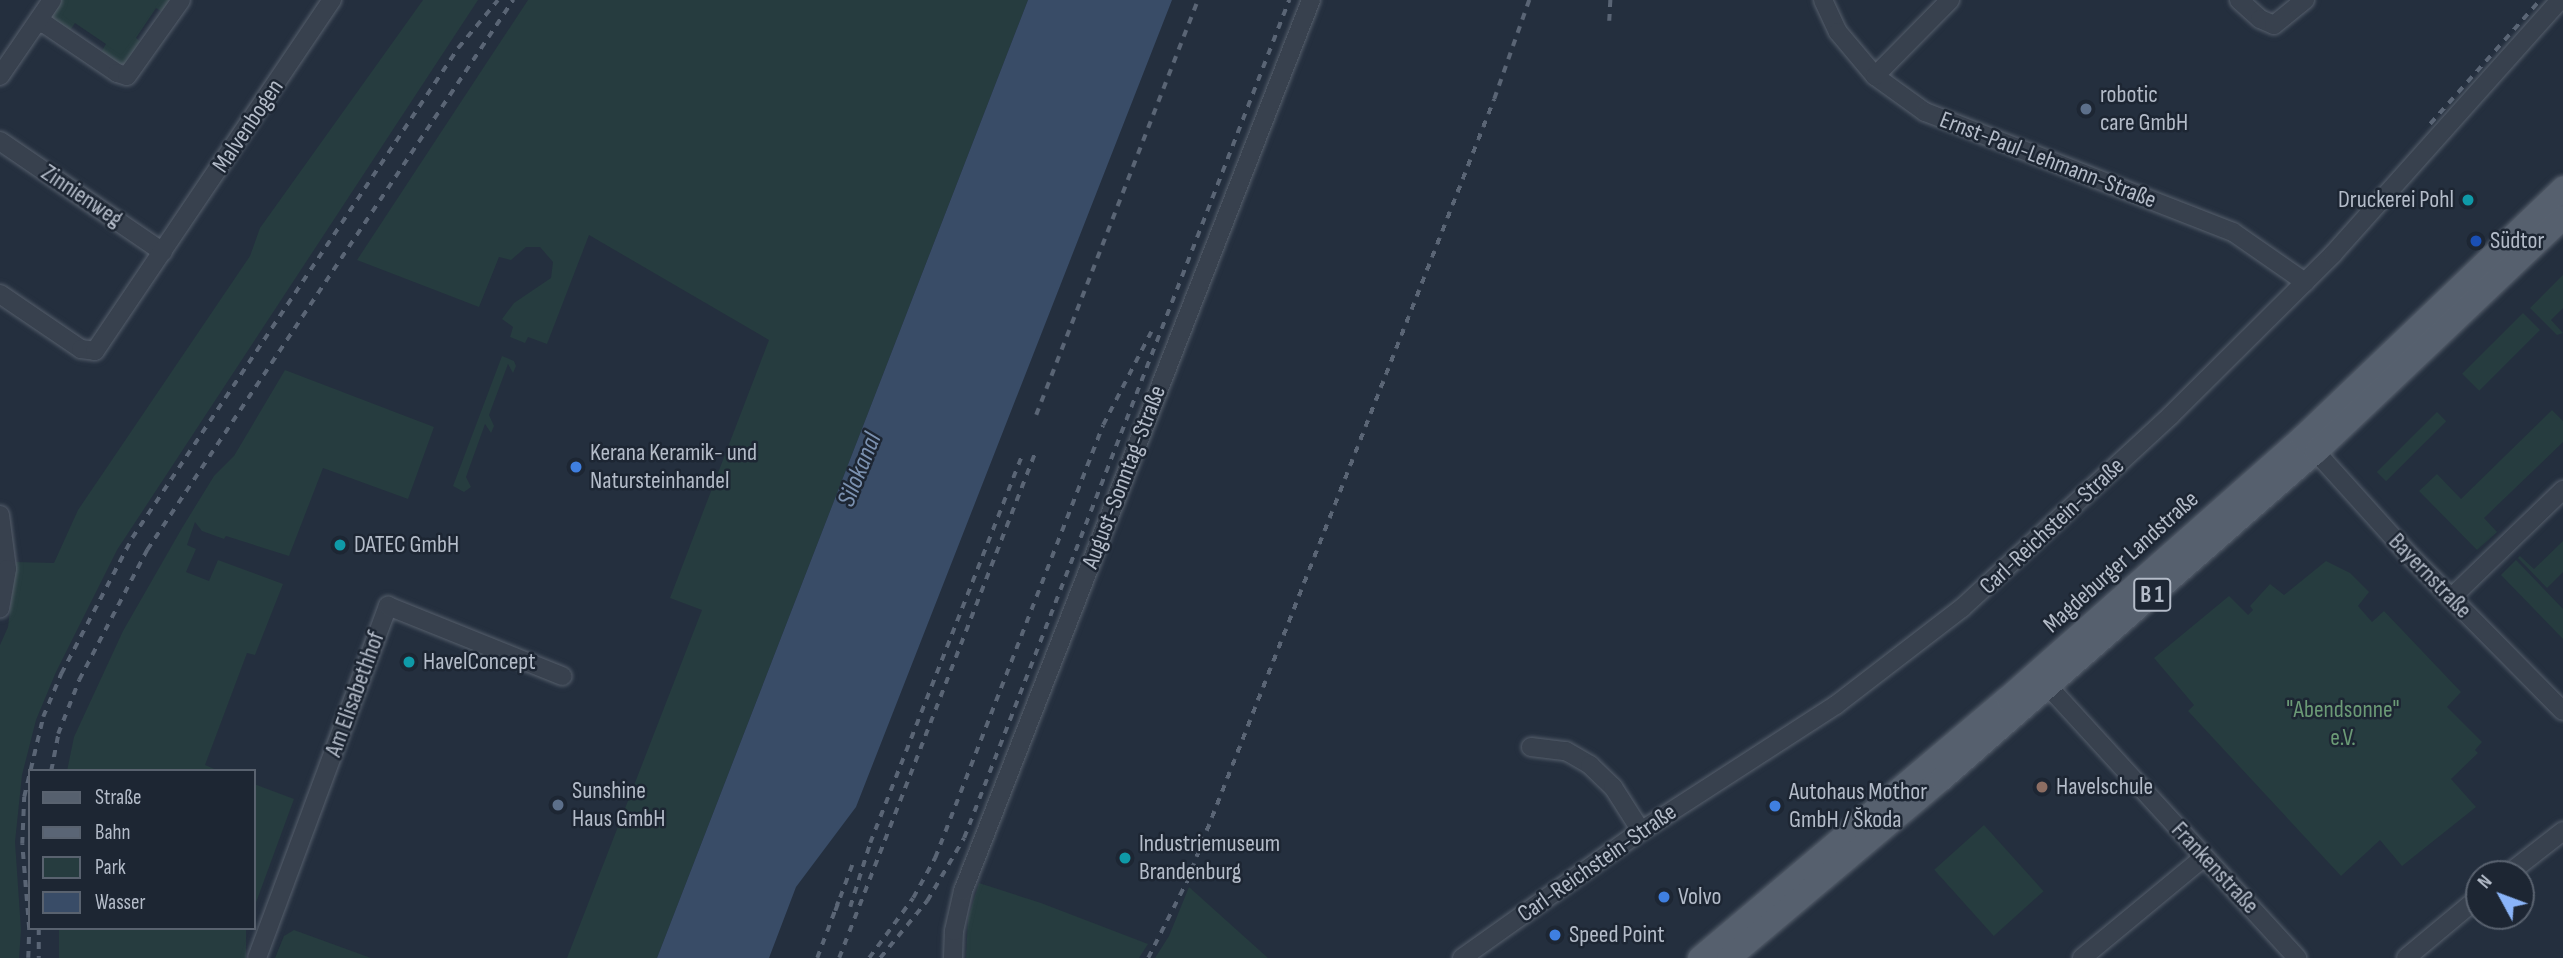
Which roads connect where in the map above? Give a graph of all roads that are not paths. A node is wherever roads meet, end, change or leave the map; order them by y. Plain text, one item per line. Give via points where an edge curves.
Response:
1 (52, 0) edge
2 (181, 0) edge
3 (332, 0) edge
4 (1311, 0) edge
5 (1823, 0) edge
6 (1950, 0) edge
7 (2239, 0) edge
8 (2305, 0) edge
9 (2560, 0) edge
10 (37, 23) junction
11 (0, 76) edge
12 (1875, 76) junction
13 (0, 141) edge
14 (2563, 188) edge
15 (2563, 217) edge
16 (163, 252) junction
17 (2305, 282) junction
18 (0, 294) edge
19 (2309, 444) junction
20 (2563, 490) edge
21 (0, 515) edge
22 (2451, 598) junction
23 (0, 608) edge
24 (562, 676) dead end
25 (2048, 686) junction
26 (2563, 710) edge
27 (1531, 747) dead end
28 (1641, 831) junction
29 (2563, 831) edge
30 (2204, 857) junction
31 (2526, 860) edge
32 (2465, 909) edge
33 (257, 958) edge
34 (953, 958) edge
35 (1462, 958) edge
36 (1699, 958) edge
37 (1728, 958) edge
38 (2082, 958) edge
39 (2297, 958) edge
40 (2406, 958) edge

1 - 10 street
2 - 10 street via 127,76
3 - 16 street, Malvenbogen
4 - 34 street, August-Sonntag-Straße via 963,891
5 - 12 street, Ernst-Paul-Lehmann-Straße via 1838,32
6 - 12 street
7 - 8 street via 2259,19 2274,25
9 - 17 street, Carl-Reichstein-Straße
10 - 11 street
12 - 17 street, Ernst-Paul-Lehmann-Straße via 1899,96 1950,124 2233,232
13 - 16 street, Zinnienweg
14 - 19 main road, Magdeburger Landstraße / B 1
15 - 19 main road, Magdeburger Landstraße / B 1
16 - 18 street, Malvenbogen via 95,351 81,349
17 - 28 street, Carl-Reichstein-Straße via 2085,497 1944,623 1836,705
19 - 22 street, Bayernstraße
19 - 25 main road, Magdeburger Landstraße / B 1
19 - 36 main road, Magdeburger Landstraße / B 1
20 - 22 street
21 - 23 street via 7,569
22 - 26 street, Bayernstraße
24 - 33 street, Am Elisabethhof via 388,607
25 - 30 street, Frankenstraße
25 - 37 main road, Magdeburger Landstraße / B 1
27 - 28 street via 1566,751 1590,765 1613,787
28 - 35 street, Carl-Reichstein-Straße
29 - 31 street
30 - 38 street
30 - 39 street, Frankenstraße
32 - 40 street

